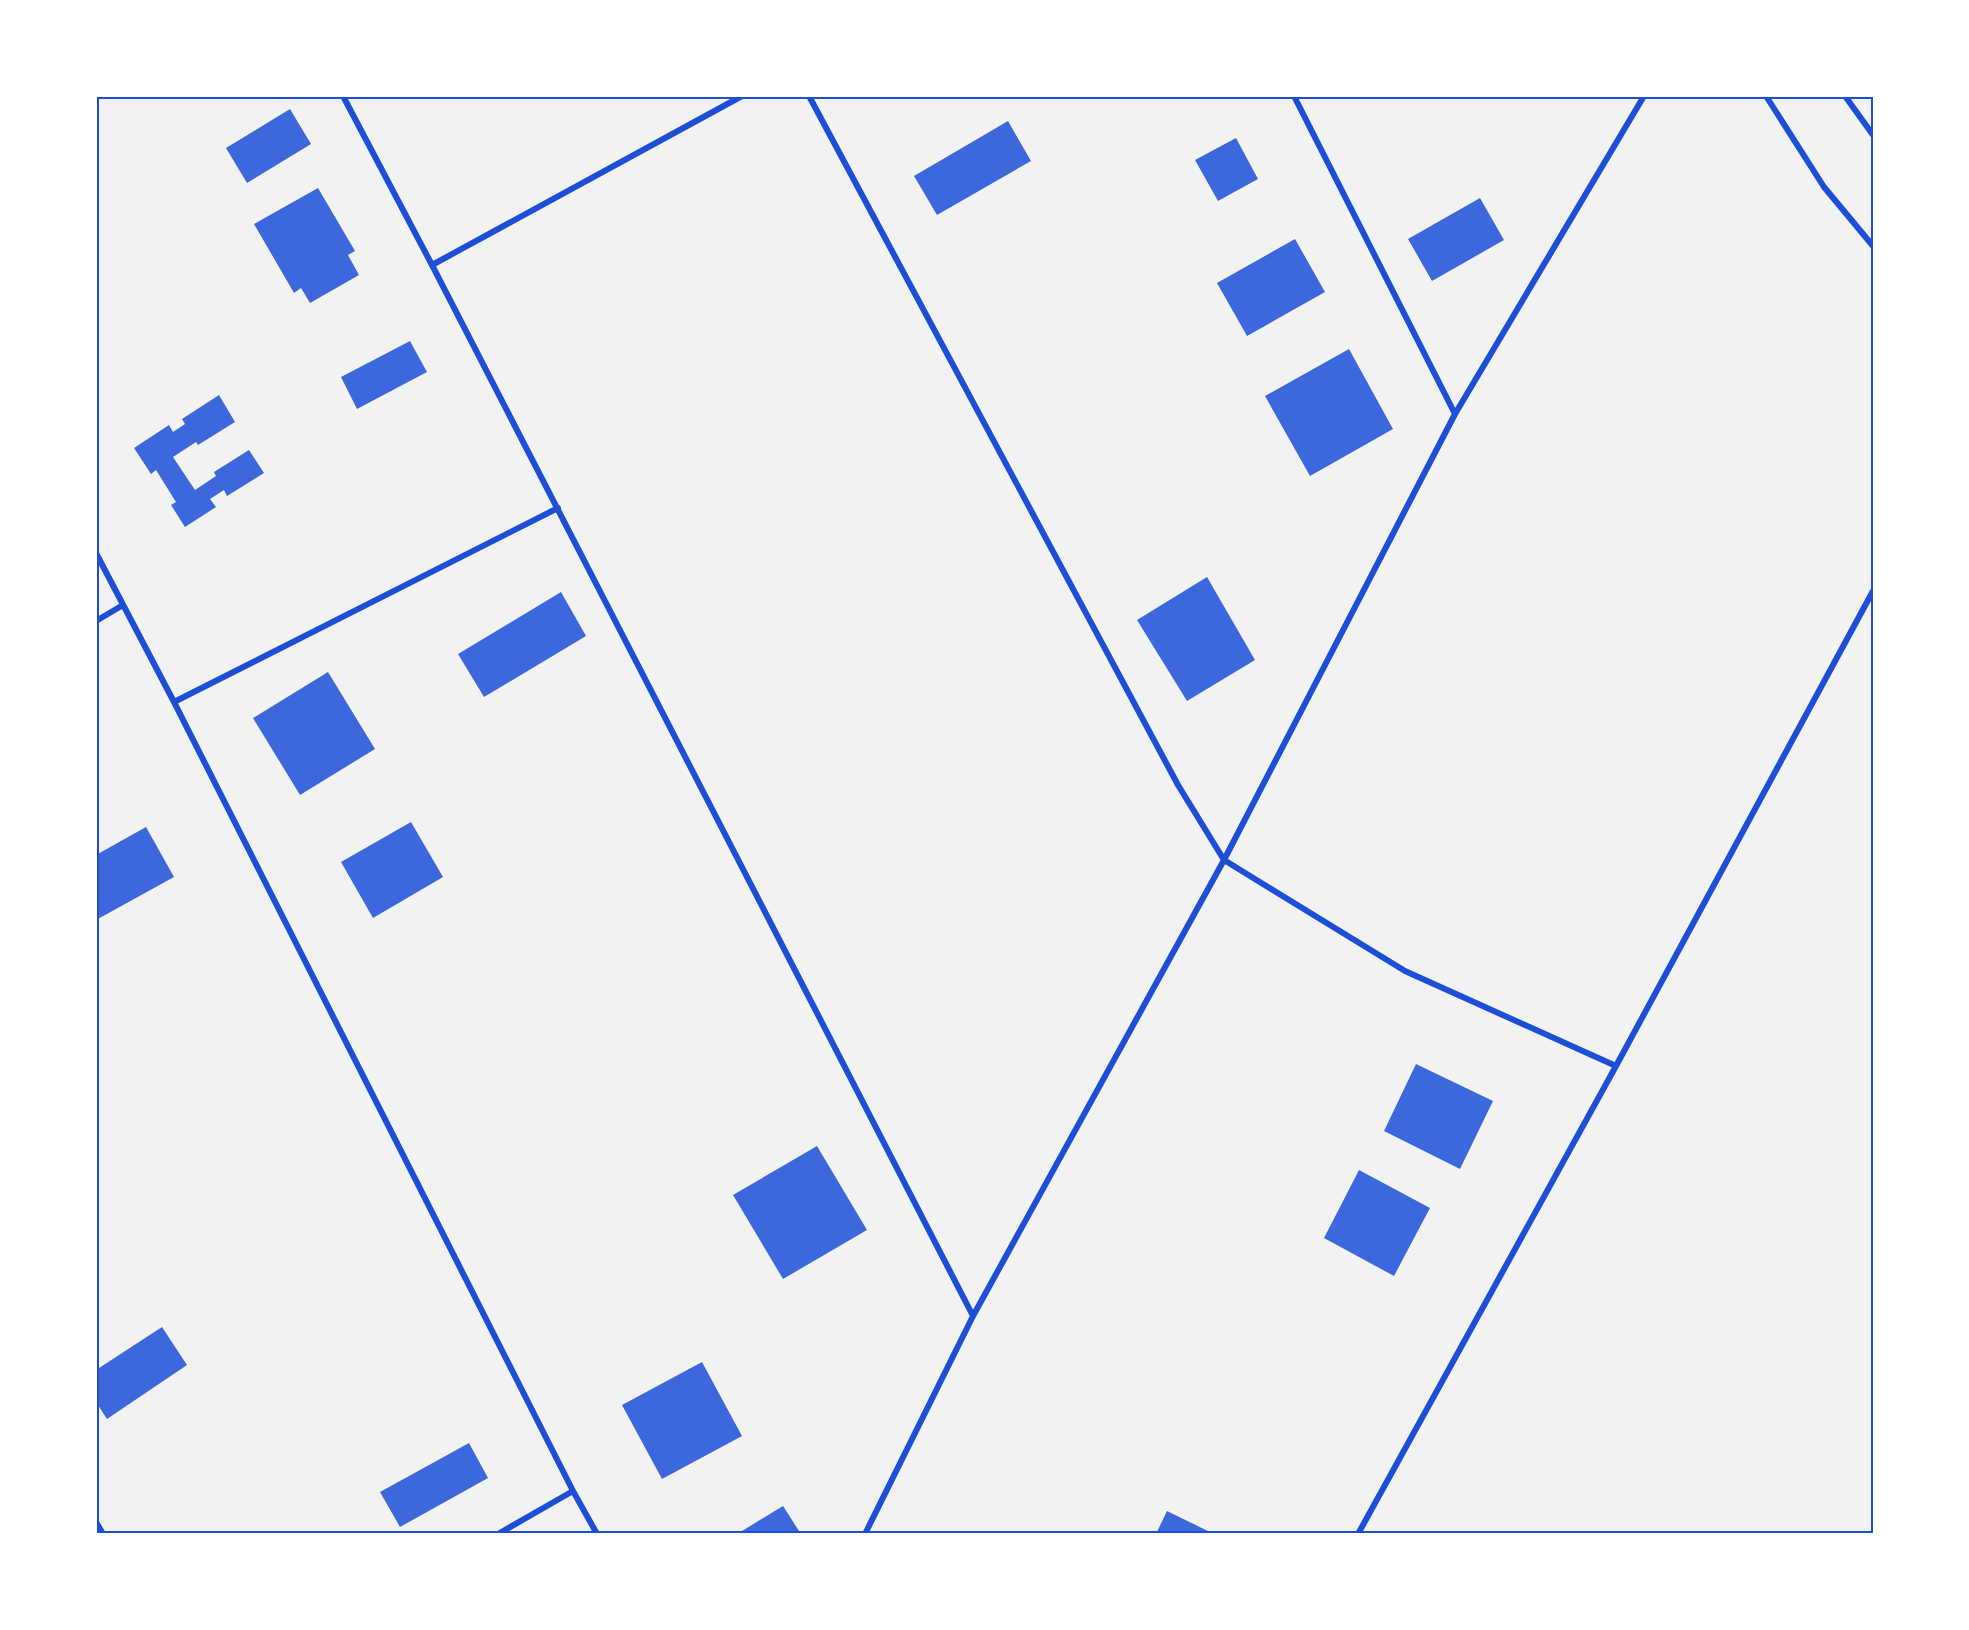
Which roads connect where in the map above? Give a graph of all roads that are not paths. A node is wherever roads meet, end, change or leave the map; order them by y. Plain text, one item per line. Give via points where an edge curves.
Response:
1 (343, 96) edge
2 (742, 96) edge
3 (809, 96) edge
4 (1294, 96) edge
5 (1644, 96) edge
6 (1766, 96) edge
7 (1845, 96) edge
8 (1873, 135) edge
9 (1873, 246) edge
10 (432, 265) junction
11 (1455, 414) junction
12 (558, 507) junction
13 (96, 553) edge
14 (1873, 591) edge
15 (123, 605) junction
16 (96, 621) edge
17 (174, 702) junction
18 (1224, 860) junction
19 (1617, 1066) junction
20 (974, 1316) junction
21 (573, 1491) junction
22 (96, 1522) edge
23 (103, 1534) edge
24 (498, 1534) edge
25 (597, 1534) edge
26 (865, 1534) edge
27 (1358, 1534) edge

1 - 10 street
2 - 10 street
3 - 18 street via 1172,775
4 - 11 street
5 - 11 street
6 - 9 street via 1824,187
7 - 8 street
10 - 12 street
11 - 18 street
12 - 17 street
12 - 20 street
13 - 15 street
14 - 19 street
15 - 16 street
15 - 17 street
17 - 21 street
18 - 19 street via 1406,971
18 - 20 street
19 - 27 street
20 - 26 street
21 - 24 street
21 - 25 street
22 - 23 street

